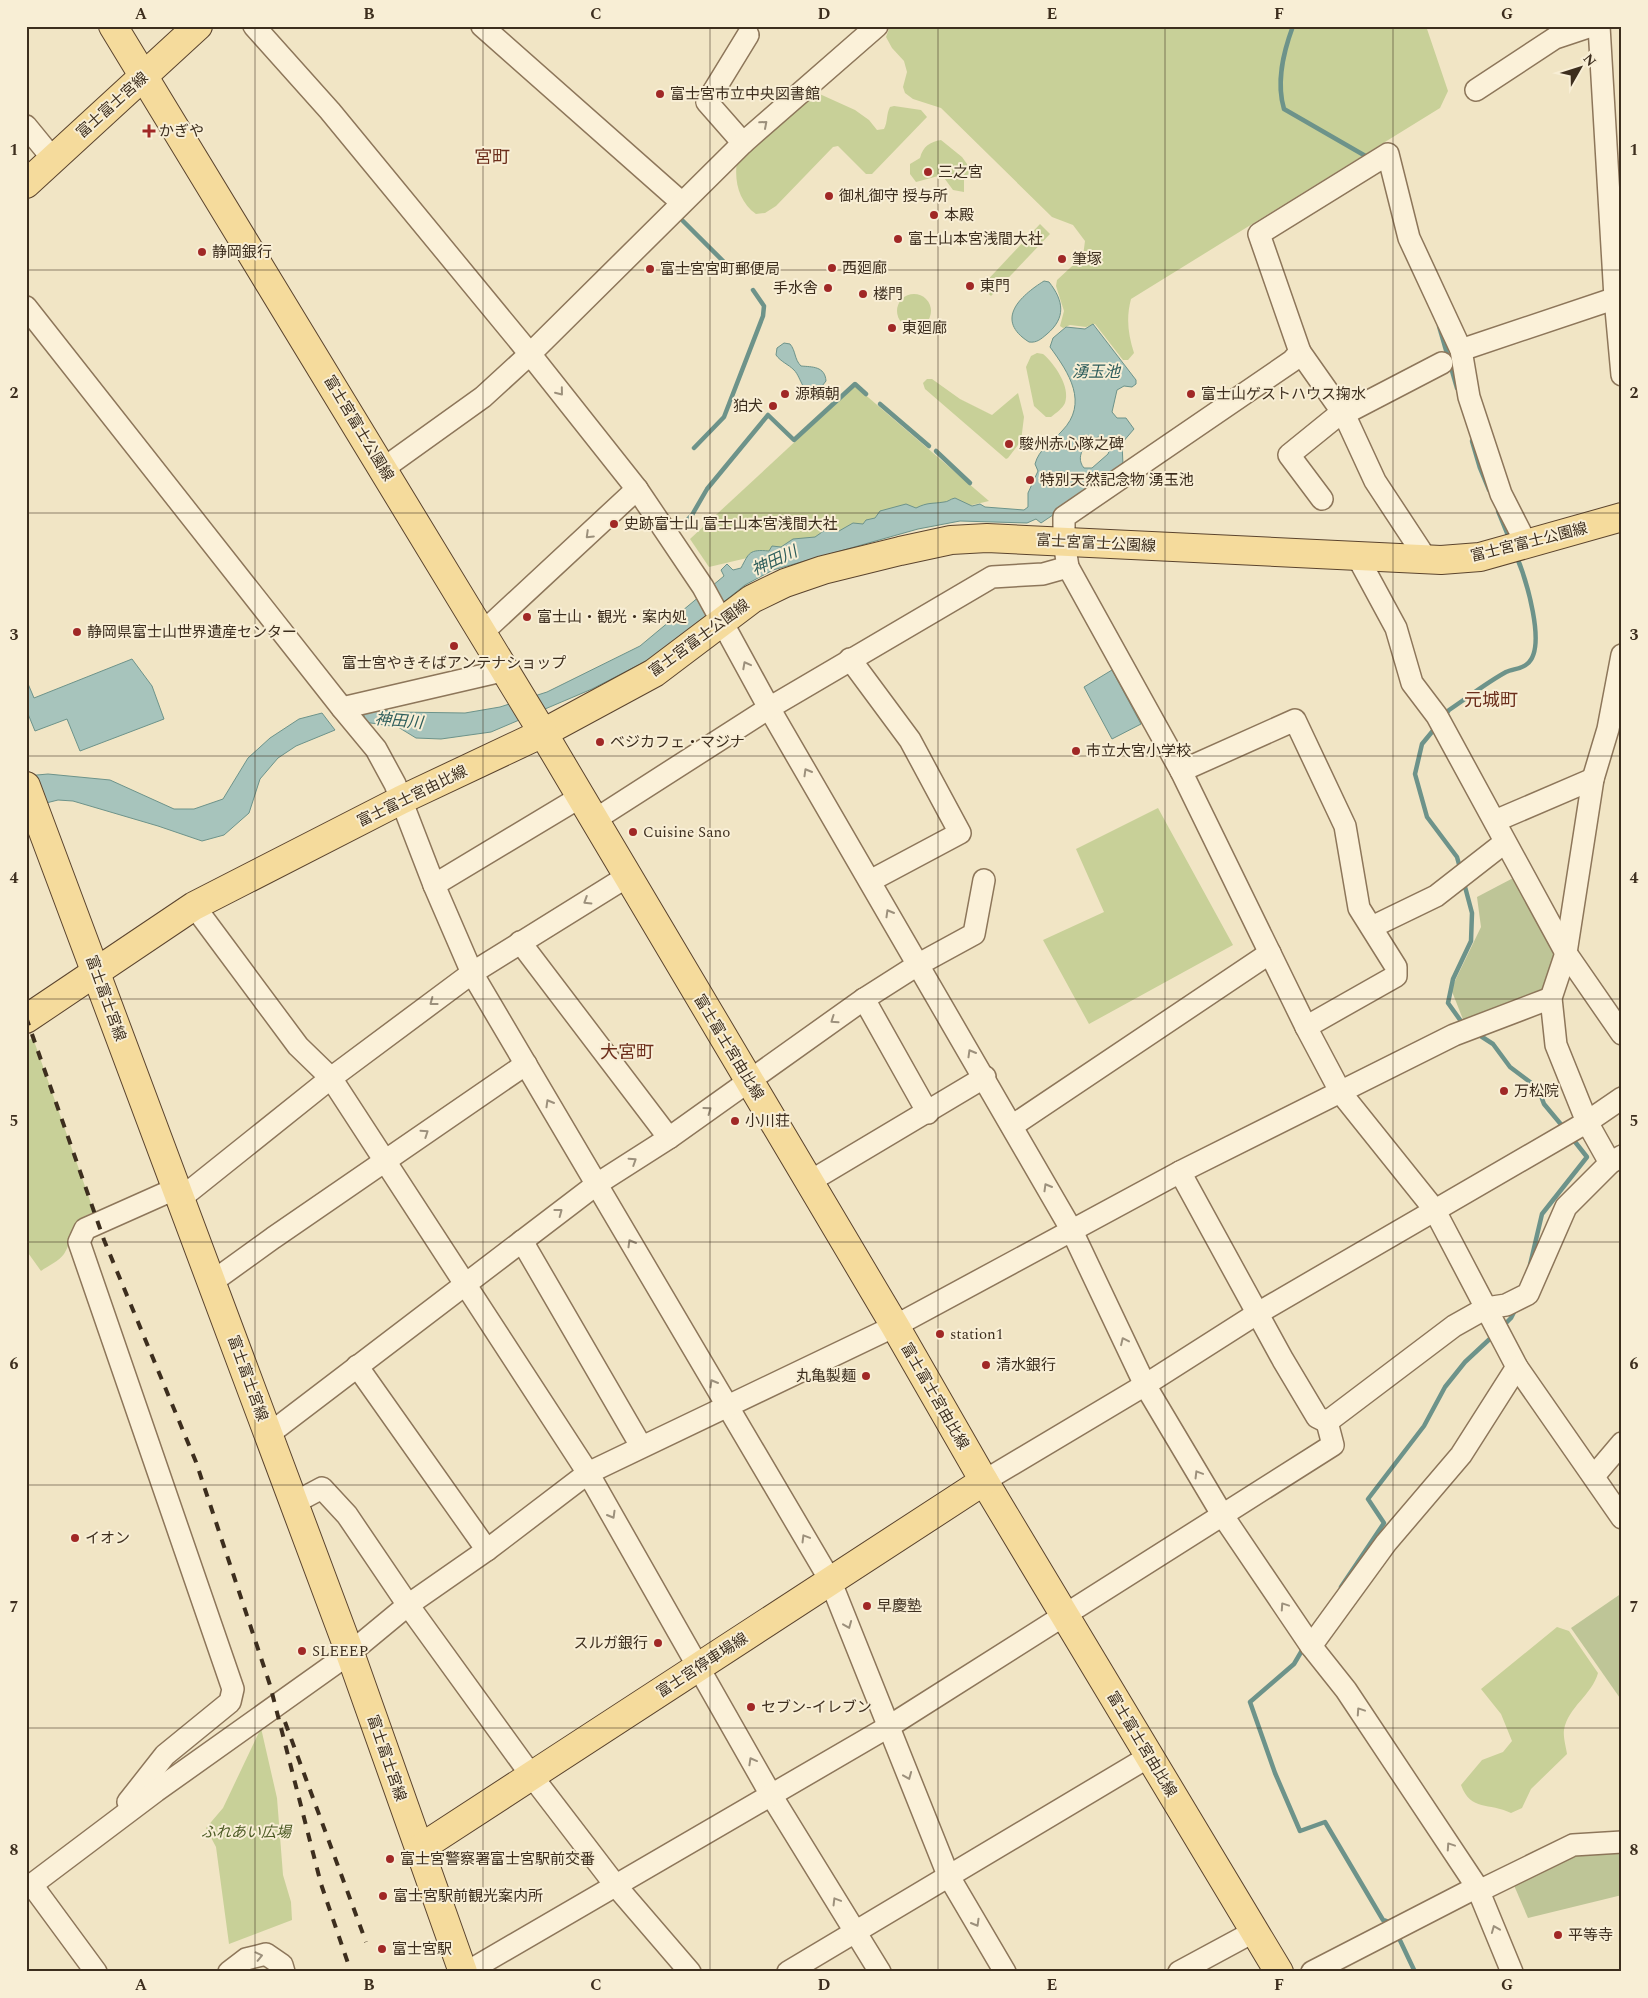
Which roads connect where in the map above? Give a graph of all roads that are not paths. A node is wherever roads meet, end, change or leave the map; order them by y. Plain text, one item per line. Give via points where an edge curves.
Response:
1 (113, 26) edge
2 (198, 26) edge
3 (254, 26) edge
4 (482, 26) edge
5 (876, 26) edge
6 (1591, 26) edge
7 (1599, 26) edge
8 (748, 35) dead end
9 (144, 77) junction
10 (1476, 90) dead end
11 (26, 126) edge
12 (743, 143) junction
13 (53, 159) junction
14 (26, 184) edge
15 (681, 202) junction
16 (1618, 297) edge
17 (26, 307) edge
18 (1461, 350) junction
19 (1300, 352) junction
20 (530, 354) junction
21 (1442, 363) dead end
22 (1622, 375) edge
23 (1343, 413) junction
24 (384, 468) junction
25 (637, 489) junction
26 (1322, 499) dead end
27 (1622, 517) edge
28 (1519, 547) junction
29 (1066, 554) junction
30 (1358, 556) junction
31 (1428, 560) junction
32 (720, 616) junction
33 (483, 632) junction
34 (1622, 654) edge
35 (850, 660) junction
36 (506, 670) junction
37 (342, 708) junction
38 (769, 708) junction
39 (532, 715) junction
40 (1615, 727) edge
41 (1181, 771) junction
42 (1593, 779) junction
43 (26, 786) edge
44 (402, 800) junction
45 (589, 808) junction
46 (1495, 821) junction
47 (1504, 843) junction
48 (628, 876) junction
49 (984, 880) dead end
50 (870, 881) junction
51 (434, 885) junction
52 (194, 906) junction
53 (1372, 927) junction
54 (520, 942) junction
55 (1270, 953) junction
56 (1566, 953) junction
57 (919, 964) junction
58 (97, 973) junction
59 (472, 973) junction
60 (1551, 998) junction
61 (864, 1000) junction
62 (26, 1019) edge
63 (1306, 1027) junction
64 (1622, 1034) edge
65 (526, 1064) junction
66 (985, 1077) junction
67 (331, 1078) junction
68 (749, 1081) junction
69 (1342, 1093) junction
70 (1622, 1098) edge
71 (928, 1113) junction
72 (1587, 1122) junction
73 (1012, 1126) junction
74 (669, 1138) junction
75 (1616, 1159) edge
76 (385, 1161) junction
77 (1180, 1172) junction
78 (809, 1182) junction
79 (597, 1184) junction
80 (179, 1193) junction
81 (1434, 1210) junction
82 (1071, 1229) junction
83 (522, 1241) junction
84 (212, 1282) junction
85 (466, 1285) junction
86 (1486, 1308) junction
87 (1258, 1313) junction
88 (895, 1326) junction
89 (357, 1366) junction
90 (1517, 1367) junction
91 (1145, 1385) junction
92 (727, 1407) junction
93 (1327, 1422) junction
94 (269, 1434) junction
95 (1622, 1443) edge
96 (640, 1446) junction
97 (588, 1473) junction
98 (1594, 1476) junction
99 (984, 1481) junction
100 (294, 1503) junction
101 (1224, 1516) junction
102 (1622, 1518) edge
103 (487, 1550) junction
104 (830, 1580) junction
105 (408, 1605) junction
106 (1065, 1615) junction
107 (1311, 1646) junction
108 (350, 1653) junction
109 (700, 1668) junction
110 (888, 1727) junction
111 (1150, 1756) junction
112 (531, 1775) junction
113 (771, 1795) junction
114 (110, 1826) junction
115 (1622, 1842) edge
116 (419, 1849) junction
117 (948, 1875) junction
118 (616, 1886) junction
119 (29, 1887) edge
120 (1478, 1889) junction
121 (1256, 1931) junction
122 (855, 1932) junction
123 (96, 1972) edge
124 (230, 1972) edge
125 (284, 1972) edge
126 (463, 1972) edge
127 (467, 1972) edge
128 (690, 1972) edge
129 (788, 1972) edge
130 (880, 1972) edge
131 (1005, 1972) edge
132 (1180, 1972) edge
133 (1279, 1972) edge
134 (1312, 1972) edge
135 (1512, 1972) edge

1 - 9 main road, 富士宮富士公園線
2 - 9 main road, 富士富士宮線
3 - 20 street via 330,110
4 - 15 street
12 -> 5 street
6 - 10 street via 1555,38
7 - 16 street
8 - 12 street via 707,102
9 - 13 main road, 富士富士宮線
9 - 24 main road, 富士宮富士公園線
11 - 13 street
12 - 15 street
13 - 14 main road, 富士富士宮線
15 - 20 street
16 - 18 street
16 - 22 street
17 - 37 street
18 - 19 street via 1409,238 1388,154 1259,234
18 - 28 street via 1469,397
19 - 23 street
19 - 29 street via 1292,361 1064,517
20 - 24 street via 484,396
20 -> 25 street
21 - 23 street
23 - 26 street via 1289,455
23 - 31 street via 1375,481
24 - 33 main road, 富士宮富士公園線
25 - 32 street
25 -> 33 street
27 - 28 main road, 富士宮富士公園線
28 - 31 main road, 富士宮富士公園線 via 1480,557
29 - 30 main road, 富士宮富士公園線
29 - 32 main road, 富士宮富士公園線 via 987,538 951,540 823,570 785,583
29 - 35 street via 1043,574 992,577
29 - 41 street
30 - 31 main road, 富士宮富士公園線
30 - 46 street via 1396,628 1412,683 1437,716
38 -> 32 street
32 - 39 main road, 富士宮富士公園線 via 654,673
33 - 36 main road, 富士宮富士公園線
34 - 40 street
35 - 38 street
35 - 50 street via 910,740 960,833
36 - 37 street
36 - 39 main road, 富士宮富士公園線
37 - 44 street via 376,749
38 - 45 street
50 -> 38 street
39 - 44 main road, 富士富士宮由比線
39 - 45 main road, 富士富士宮由比線
40 - 42 street
41 - 53 street via 1295,720 1345,826 1359,908
41 - 55 street
42 - 46 street
42 - 56 street
43 - 58 main road, 富士富士宮線
44 - 51 street
44 - 52 main road, 富士富士宮由比線
45 - 48 main road, 富士富士宮由比線
45 - 51 street
46 - 47 street
47 - 53 street via 1436,896
47 - 56 street
48 -> 54 street
48 - 68 main road, 富士富士宮由比線
49 - 57 street via 974,934
57 -> 50 street
51 - 59 street
52 - 58 main road, 富士富士宮由比線
52 - 67 street via 298,1046
53 - 63 street via 1396,967 1396,976
54 - 59 street
54 - 74 street
55 - 63 street
55 - 73 street
56 - 60 street
56 - 64 street
57 - 61 street
66 -> 57 street
58 - 62 main road, 富士富士宮由比線
58 - 80 main road, 富士富士宮線
59 - 65 street
59 -> 67 street
60 - 69 street via 1454,1035
60 - 72 street via 1556,1045
61 -> 68 street
61 - 71 street
63 - 69 street
76 -> 65 street
79 -> 65 street
66 - 71 street
66 - 73 street
67 - 76 street
67 - 80 street
74 -> 68 street
68 - 78 main road, 富士富士宮由比線
69 - 77 street
69 - 81 street
70 - 72 street
71 - 78 street
72 - 75 street
72 - 81 street
82 -> 73 street
79 -> 74 street
75 - 86 street via 1566,1207 1528,1294 1506,1305
76 - 84 street
76 - 85 street
77 - 82 street
77 - 87 street
78 - 88 main road, 富士富士宮由比線
83 -> 79 street
92 -> 79 street
80 - 84 main road, 富士富士宮線
80 - 114 street via 85,1228 79,1242 233,1689 230,1702 165,1755
81 - 86 street
81 - 87 street
82 - 88 street
91 -> 82 street
83 - 85 street
83 - 96 street
84 - 94 main road, 富士富士宮線
85 - 89 street
85 - 97 street
86 - 90 street
86 - 93 street via 1454,1326
87 - 91 street
87 - 93 street via 1317,1417
88 - 92 street
88 - 99 main road, 富士富士宮由比線
89 - 94 street
89 - 103 street
90 - 98 street
90 - 107 street via 1461,1455 1386,1543
91 - 99 street
101 -> 91 street
92 - 96 street
104 -> 92 street
93 - 101 street via 1333,1445
94 - 100 main road, 富士富士宮線
95 - 98 street
96 - 97 street
97 - 103 street
97 -> 109 street
98 - 102 street
99 - 104 main road, 富士宮停車場線
99 - 106 main road, 富士富士宮由比線
100 - 105 street via 322,1488 347,1515
100 - 108 main road, 富士富士宮線
101 - 106 street
107 -> 101 street
103 - 105 street
104 - 109 main road, 富士宮停車場線
104 -> 110 street
105 - 108 street
105 - 112 street
106 - 110 street
106 - 111 main road, 富士富士宮由比線
120 -> 107 street via 1346,1690
108 - 114 street
108 - 116 main road, 富士富士宮線
109 - 112 main road, 富士宮停車場線
113 -> 109 street
110 - 113 street
110 -> 117 street
111 - 117 street
111 - 121 main road, 富士富士宮由比線
112 - 116 main road, 富士宮停車場線
112 - 118 street
113 - 118 street
122 -> 113 street
114 - 119 street
115 - 120 street via 1573,1844
116 - 126 main road, 富士富士宮線
117 - 122 street
117 -> 131 street
118 - 127 street
118 - 128 street
119 - 123 street
120 - 134 street
135 -> 120 street
121 - 132 street
121 - 133 main road, 富士富士宮由比線
122 - 129 street
122 - 130 street
124 -> 125 street via 246,1959 266,1954 282,1964

